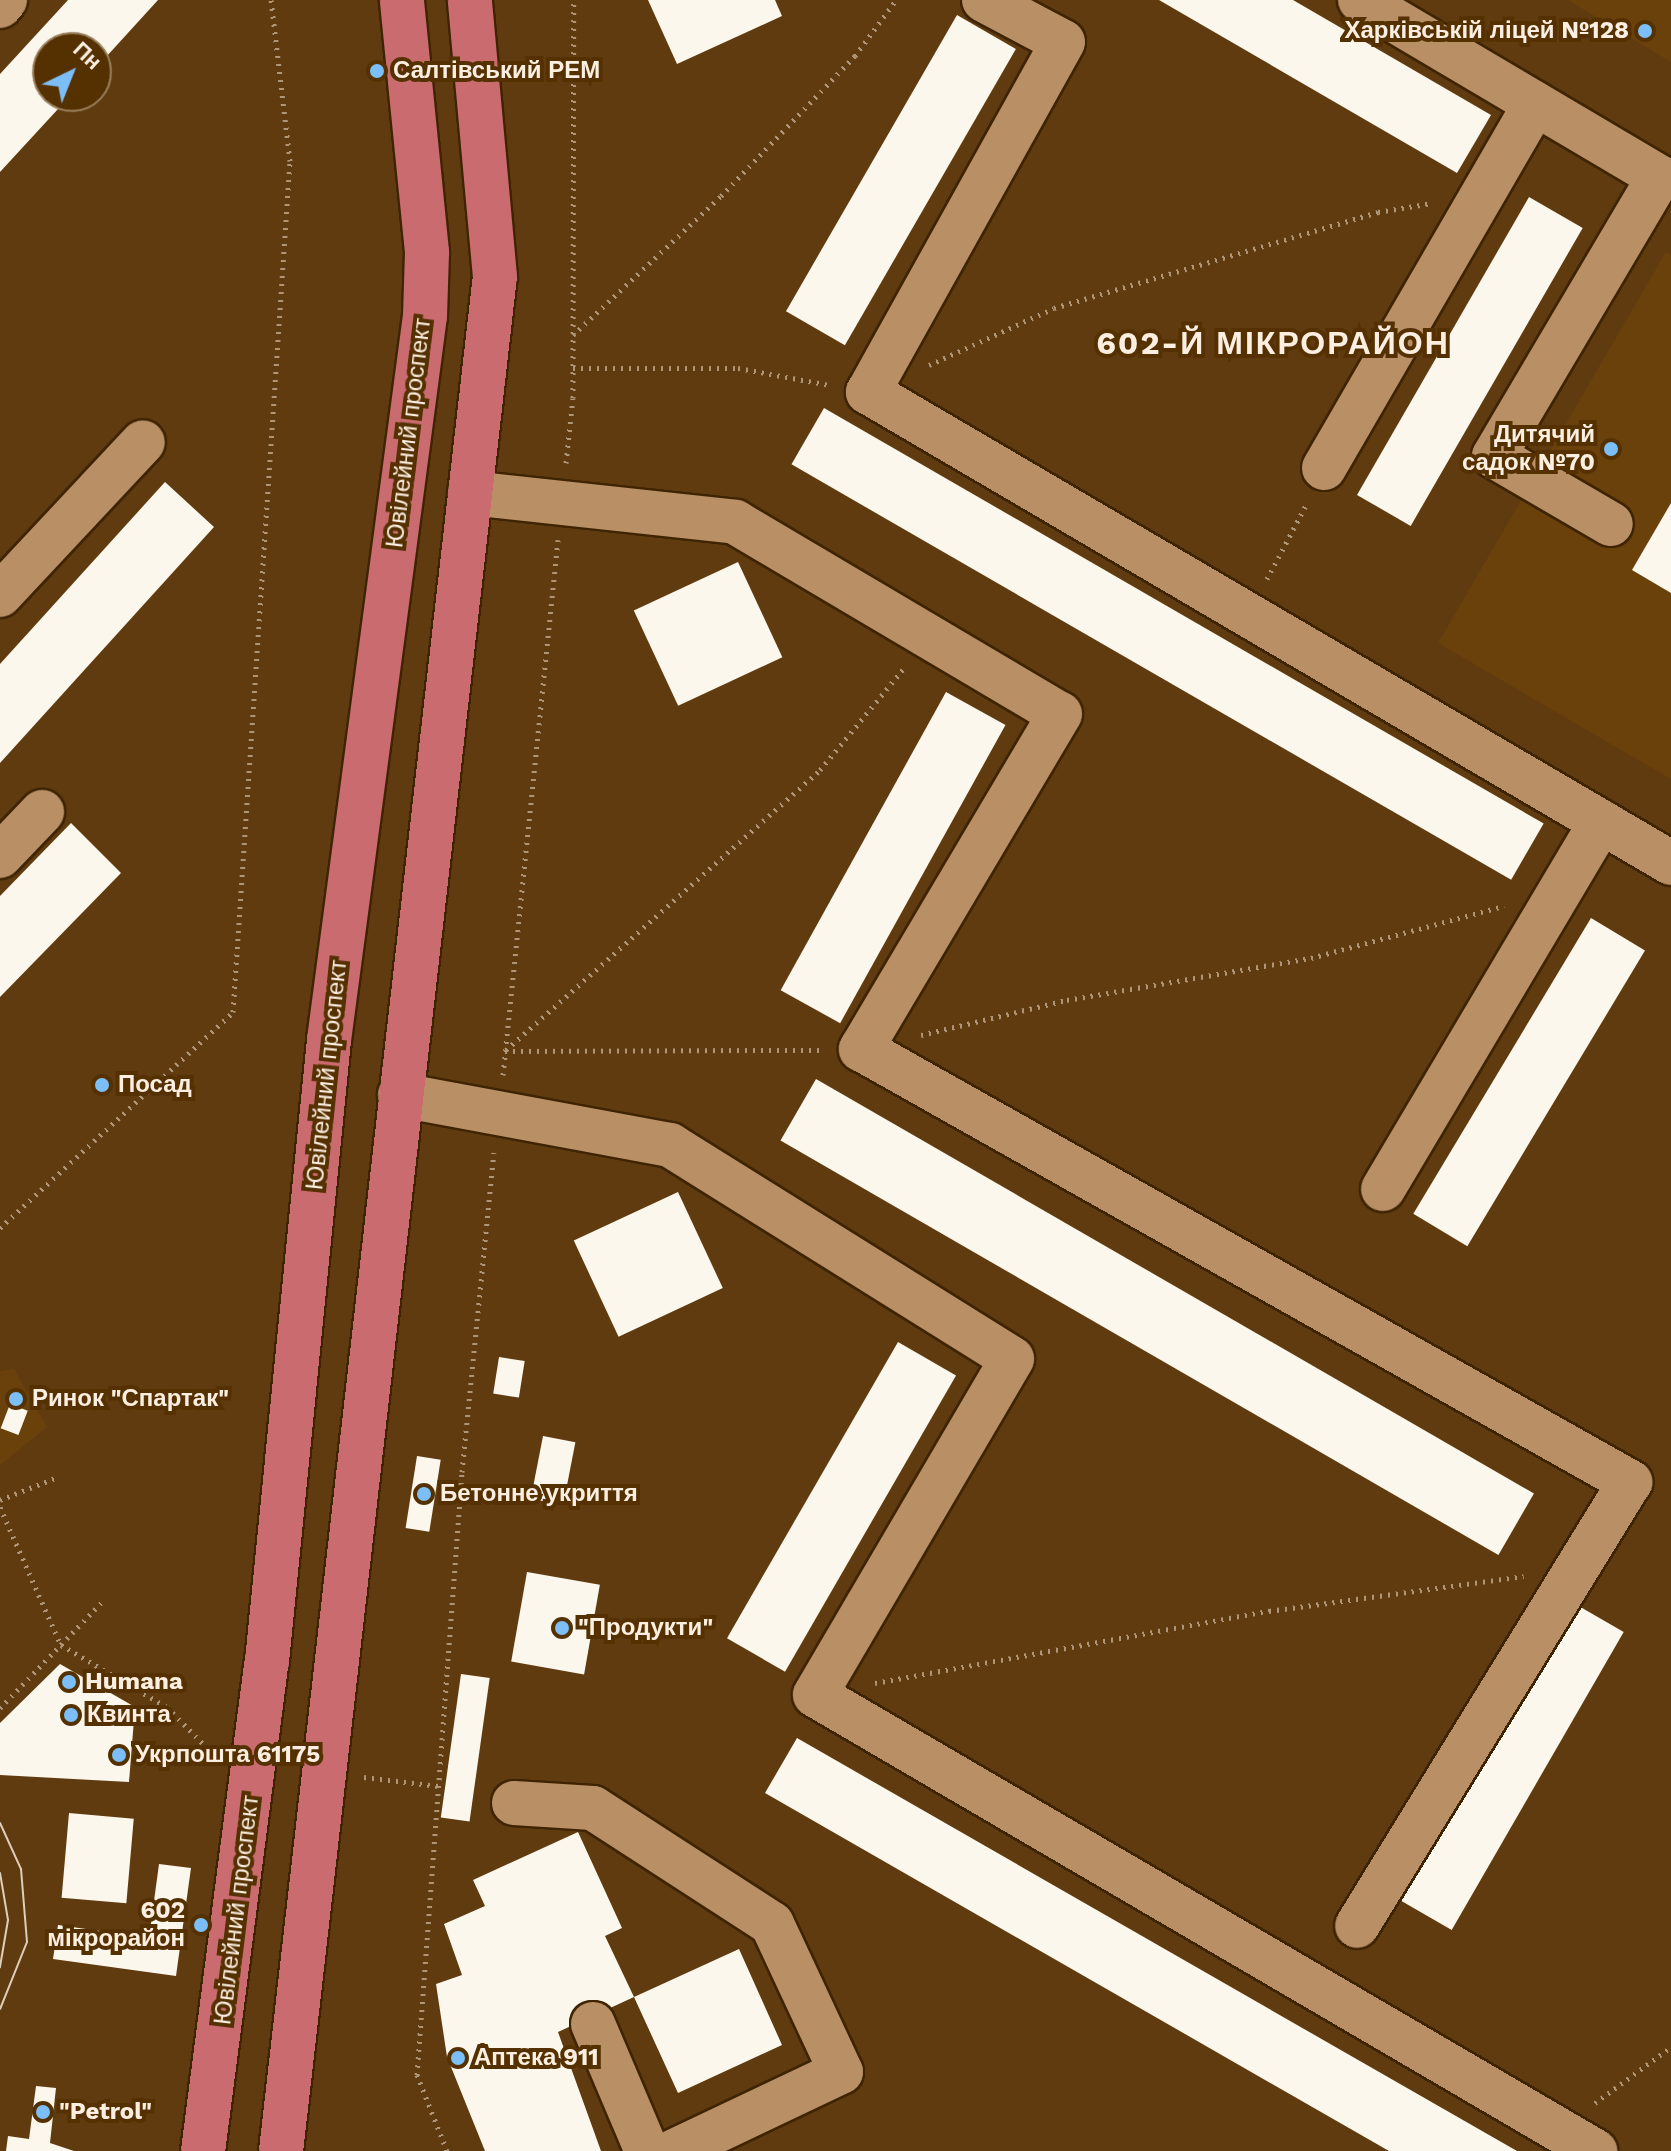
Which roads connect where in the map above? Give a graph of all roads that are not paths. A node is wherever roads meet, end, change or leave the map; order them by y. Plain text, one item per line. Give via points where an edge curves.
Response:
1 (5, 0) edge
2 (402, 0) edge
3 (470, 0) edge
4 (984, 0) edge
5 (1360, 0) edge
6 (0, 6) edge
7 (1535, 104) junction
8 (143, 442) dead end
9 (1324, 468) road end
10 (470, 493) junction
11 (1611, 524) dead end
12 (0, 595) edge
13 (42, 812) dead end
14 (1601, 822) junction
15 (0, 856) edge
16 (1671, 863) edge
17 (400, 1095) junction
18 (1383, 1189) dead end
19 (514, 1803) dead end
20 (1357, 1926) dead end
21 (593, 2024) dead end
22 (1567, 2144) edge
23 (202, 2149) edge
24 (281, 2151) edge
25 (647, 2151) edge
26 (675, 2151) edge

1 - 6 lane
2 - 23 main road, Ювілейний проспект via 427,252 425,316 329,1040 267,1661
3 - 10 main road via 495,277
4 - 14 lane via 1063,42 868,392
5 - 7 lane
7 - 9 lane
7 - 11 lane via 1659,177 1494,456
8 - 12 lane
10 - 17 main road
10 - 20 lane via 735,522 1060,714 861,1049 1630,1482
13 - 15 lane
14 - 16 lane
14 - 18 lane
17 - 22 lane via 670,1145 1012,1359 815,1695
17 - 24 main road
19 - 26 lane via 593,1808 772,1924 841,2072
21 - 25 lane

